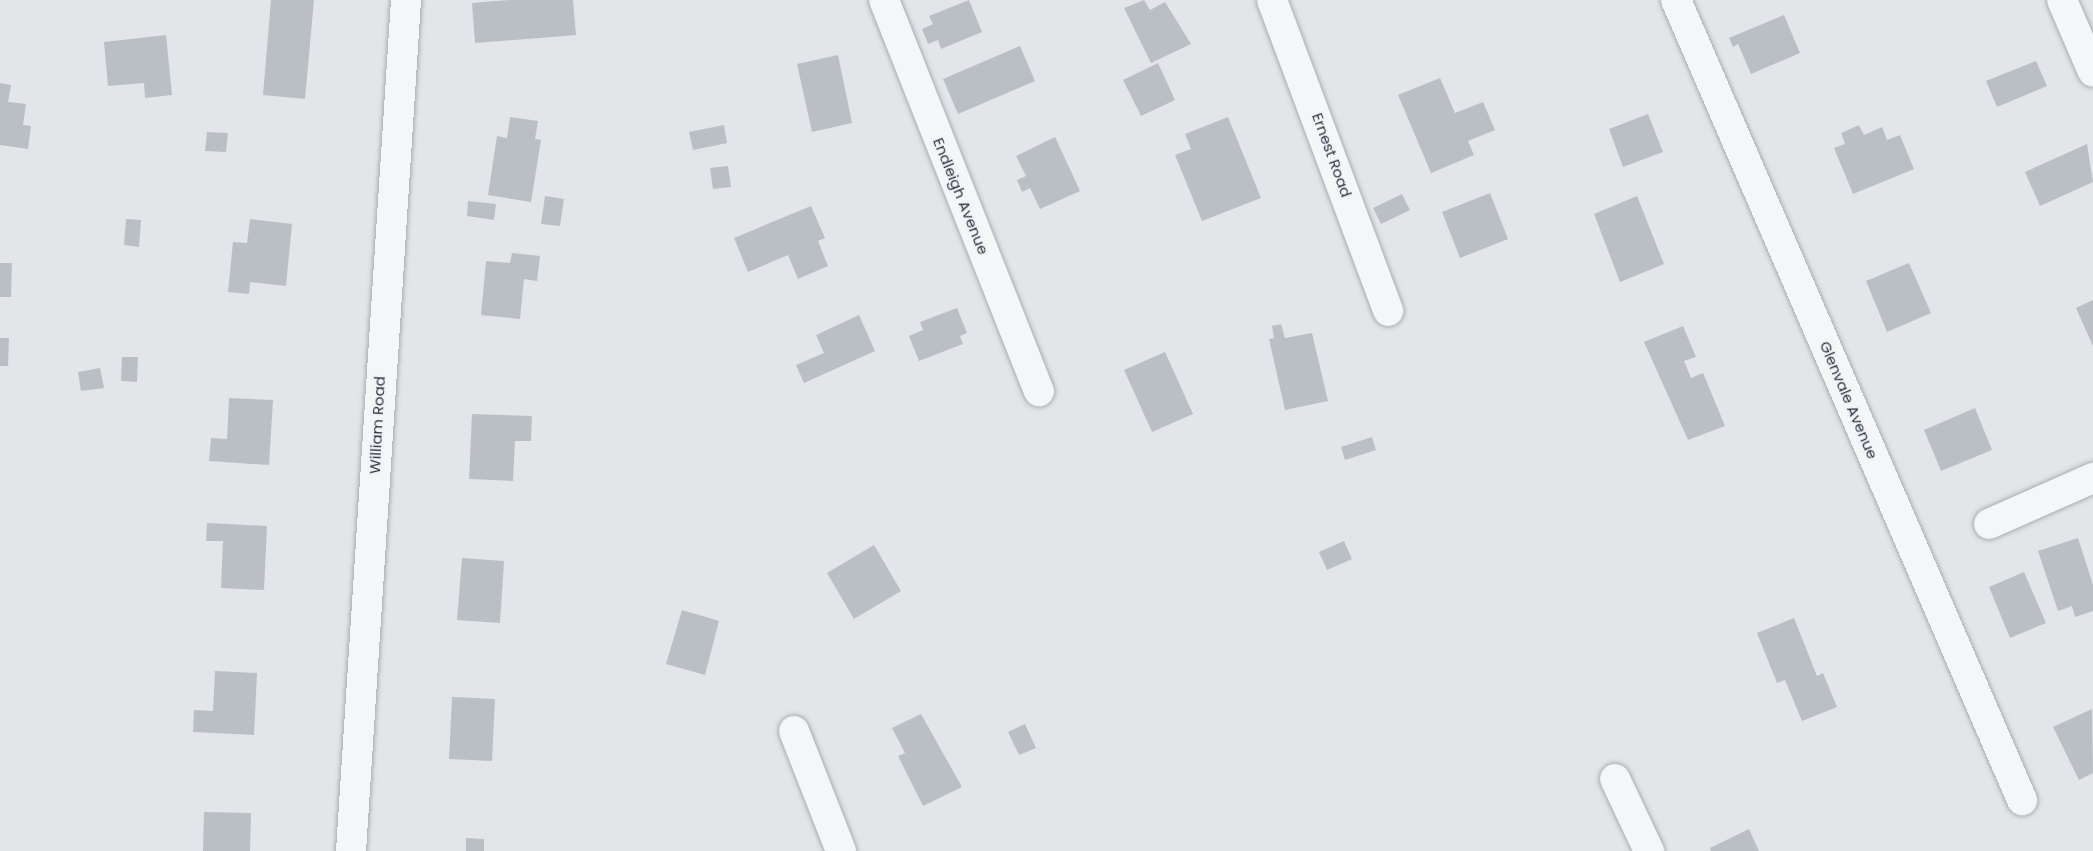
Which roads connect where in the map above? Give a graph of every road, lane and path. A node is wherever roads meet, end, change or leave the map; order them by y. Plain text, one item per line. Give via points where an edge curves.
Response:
1 (406, 0) edge
2 (884, 0) edge
3 (1272, 0) edge
4 (1676, 0) edge
5 (2062, 0) edge
6 (2093, 72) edge
7 (1388, 311) dead end
8 (1039, 391) dead end
9 (2093, 478) edge
10 (1989, 524) dead end
11 (794, 731) dead end
12 (1616, 779) dead end
13 (2022, 800) dead end
14 (351, 851) edge
15 (841, 851) edge
16 (1649, 851) edge

1 - 14 street, William Road
2 - 8 street, Endleigh Avenue
3 - 7 street, Ernest Road
4 - 13 street, Glenvale Avenue
5 - 6 street
9 - 10 street
11 - 15 street
12 - 16 street

